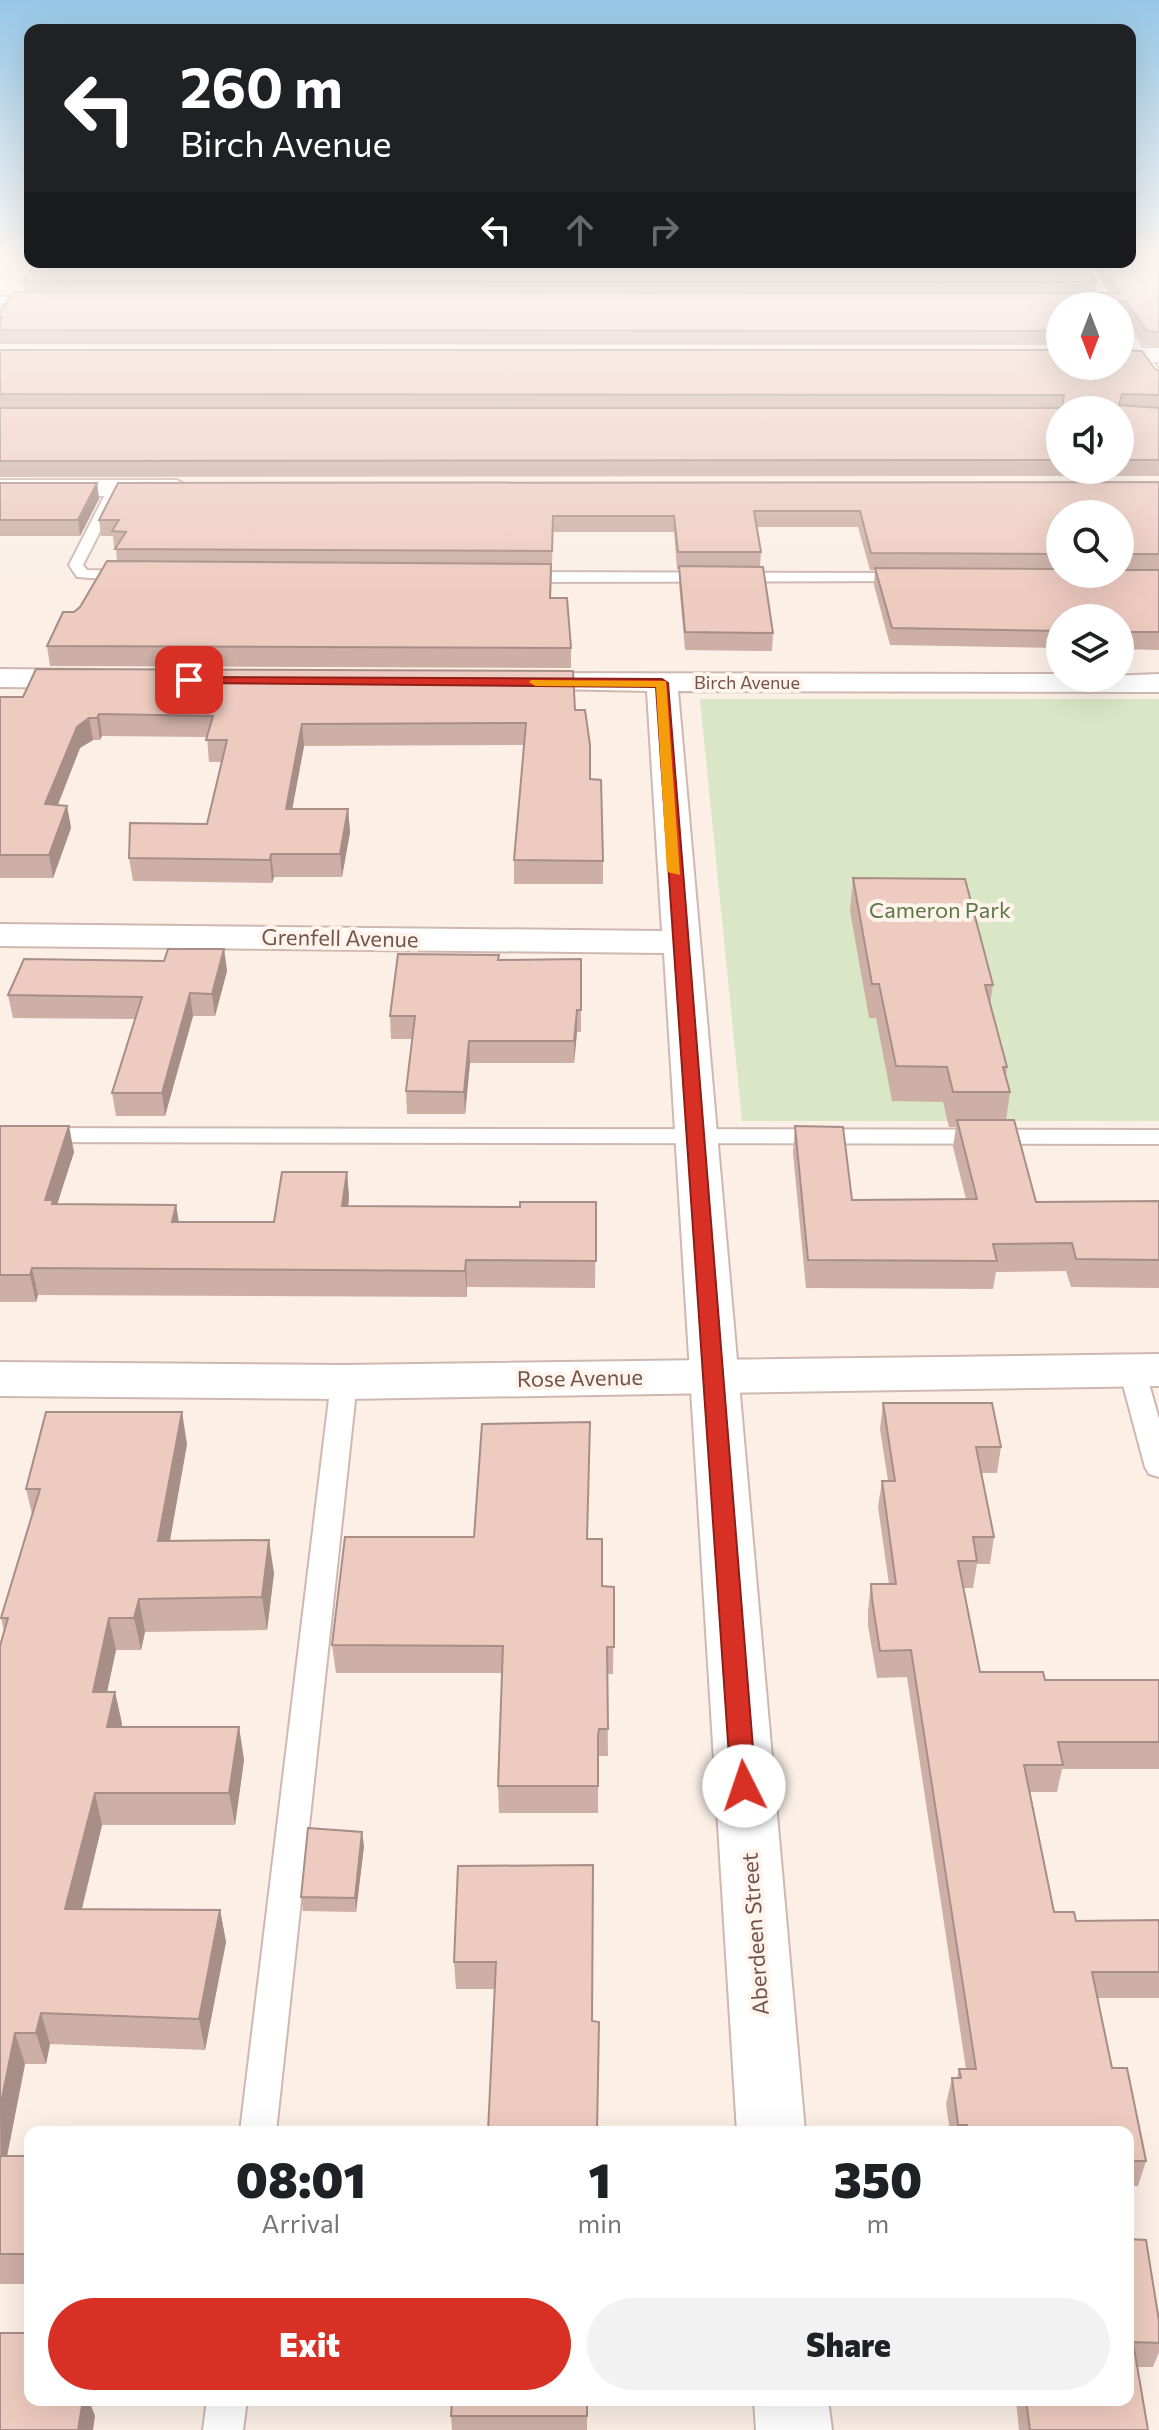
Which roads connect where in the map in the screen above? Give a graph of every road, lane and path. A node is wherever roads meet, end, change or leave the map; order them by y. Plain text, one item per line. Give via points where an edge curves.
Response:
1 (0, 488) edge
2 (115, 488) junction
3 (210, 488) edge
4 (148, 576) edge
5 (496, 577) edge
6 (922, 578) edge
7 (0, 678) edge
8 (126, 679) edge
9 (488, 682) edge
10 (662, 683) junction
11 (1159, 683) edge
12 (0, 935) edge
13 (680, 942) junction
14 (0, 1135) edge
15 (693, 1137) junction
16 (1159, 1137) edge
17 (1146, 1370) edge
18 (712, 1376) junction
19 (0, 1379) edge
20 (344, 1382) junction
21 (1159, 1467) edge
22 (259, 2126) edge
23 (771, 2126) edge
24 (226, 2406) edge
25 (792, 2406) edge
26 (223, 2430) edge
27 (794, 2430) edge

1 - 2 street
2 - 3 street
2 - 4 lane via 76,565 82,574
5 - 6 lane
7 - 8 street
9 - 10 street, Birch Avenue
10 - 11 street, Birch Avenue
10 - 13 street, Aberdeen Street
12 - 13 street, Grenfell Avenue
13 - 15 street, Aberdeen Street
14 - 15 lane
15 - 16 lane
15 - 18 street, Aberdeen Street
17 - 18 street, Rose Avenue
17 - 21 lane
18 - 20 street, Rose Avenue
18 - 23 street, Aberdeen Street
19 - 20 street, Rose Avenue
20 - 22 lane
24 - 26 lane
25 - 27 street

